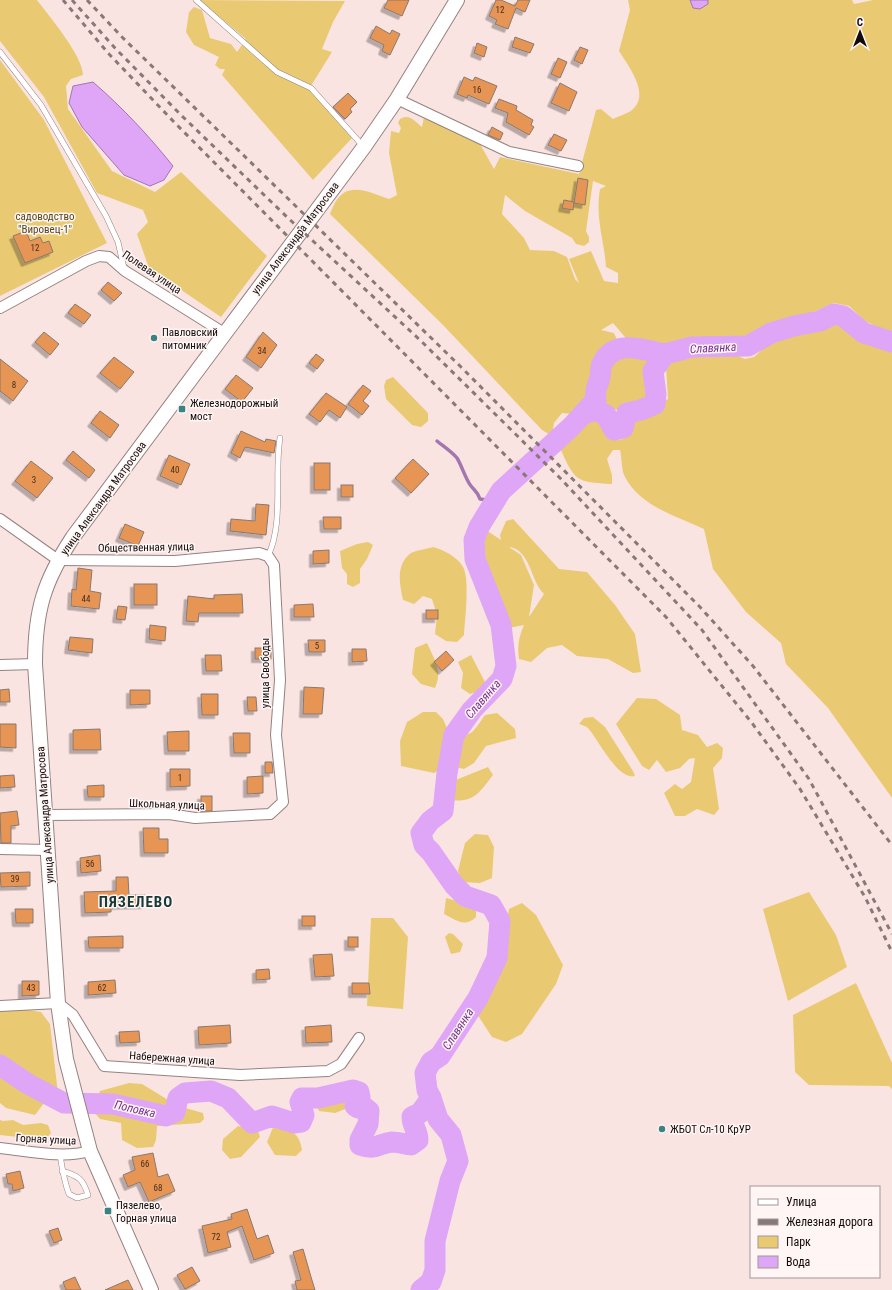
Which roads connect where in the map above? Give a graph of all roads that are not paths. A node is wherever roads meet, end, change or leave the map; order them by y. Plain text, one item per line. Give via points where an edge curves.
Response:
1 (196, 0) edge
2 (457, 0) edge
3 (0, 52) edge
4 (397, 99) junction
5 (364, 147) junction
6 (578, 166) dead end
7 (125, 270) junction
8 (0, 308) edge
9 (224, 333) junction
10 (280, 438) dead end
11 (0, 519) edge
12 (263, 555) junction
13 (58, 560) junction
14 (35, 664) junction
15 (0, 665) edge
16 (283, 802) joint
17 (46, 815) junction
18 (0, 849) edge
19 (48, 850) junction
20 (58, 1003) junction
21 (0, 1006) edge
22 (358, 1038) dead end
23 (0, 1148) edge
24 (90, 1151) junction
25 (60, 1155) junction
26 (62, 1170) junction
27 (151, 1290) edge

1 - 5 lane via 276,72 311,88
2 - 4 main road, улица Александра Матросова
3 - 7 lane via 41,105 102,210 118,242
4 - 5 main road, улица Александра Матросова
4 - 6 street via 509,152
5 - 9 main road, улица Александра Матросова
7 - 8 street, Полевая улица via 109,257 99,256
7 - 9 street, Полевая улица
9 - 13 main road, улица Александра Матросова
10 - 12 lane via 276,526 272,548
11 - 13 street
12 - 13 street, Общественная улица via 175,561
12 - 16 street, улица Свободы via 274,565 280,680 276,735
13 - 14 main road, улица Александра Матросова via 41,602
14 - 15 street
14 - 17 main road, улица Александра Матросова
16 - 17 street, Школьная улица via 270,814 247,816 194,818 169,814
17 - 19 main road, улица Александра Матросова
18 - 19 street
19 - 20 main road, улица Александра Матросова
20 - 21 street
20 - 22 street, Набережная улица via 73,1015 104,1066 240,1075 328,1072 340,1064
20 - 24 main road, улица Александра Матросова via 66,1059
23 - 25 street, Горная улица
24 - 25 street, Горная улица
24 - 27 main road, улица Александра Матросова
25 - 26 lane
26 - 26 lane via 69,1194 77,1198 88,1195 84,1182 75,1174

